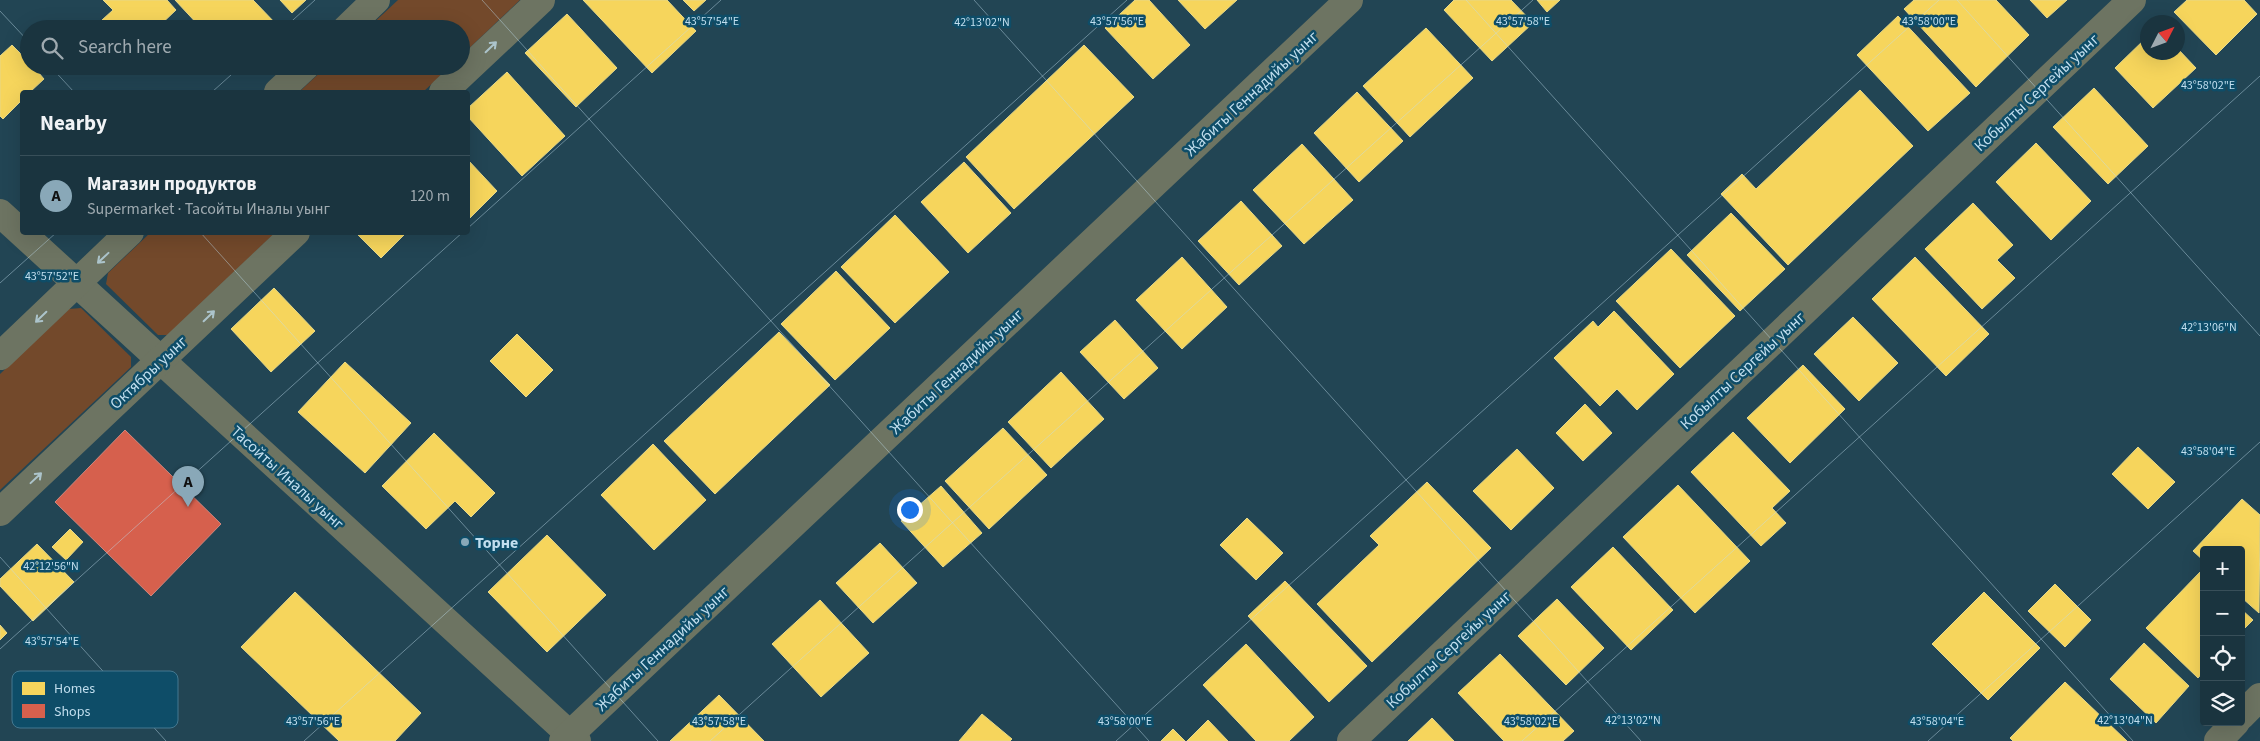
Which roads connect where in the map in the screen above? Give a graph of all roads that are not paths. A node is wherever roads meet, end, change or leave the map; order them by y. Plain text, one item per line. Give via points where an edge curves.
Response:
1 (376, 0) edge
2 (541, 0) edge
3 (1350, 0) edge
4 (2132, 0) edge
5 (355, 20) edge
6 (470, 67) edge
7 (296, 75) edge
8 (461, 75) edge
9 (280, 90) edge
10 (445, 90) edge
11 (0, 214) edge
12 (20, 232) edge
13 (23, 235) edge
14 (127, 235) edge
15 (293, 235) edge
16 (76, 283) junction
17 (0, 356) edge
18 (161, 361) junction
19 (0, 512) edge
20 (2260, 697) edge
21 (2245, 712) edge
22 (2232, 726) edge
23 (570, 739) edge
24 (1351, 741) edge
25 (2218, 741) edge

1 - 5 street
6 -> 2 street
3 - 23 street, Жабиты Геннадийы уынг
4 - 24 street, Кобылты Сергейы уынг
7 - 9 street
10 -> 8 street
11 - 12 street, Тасойты Иналы уынг
13 - 16 street, Тасойты Иналы уынг
14 -> 16 street
18 -> 15 street, Октябры уынг
16 -> 17 street
16 - 18 street, Тасойты Иналы уынг
19 -> 18 street, Октябры уынг
18 - 23 street, Тасойты Иналы уынг
20 - 21 street
22 - 25 street

